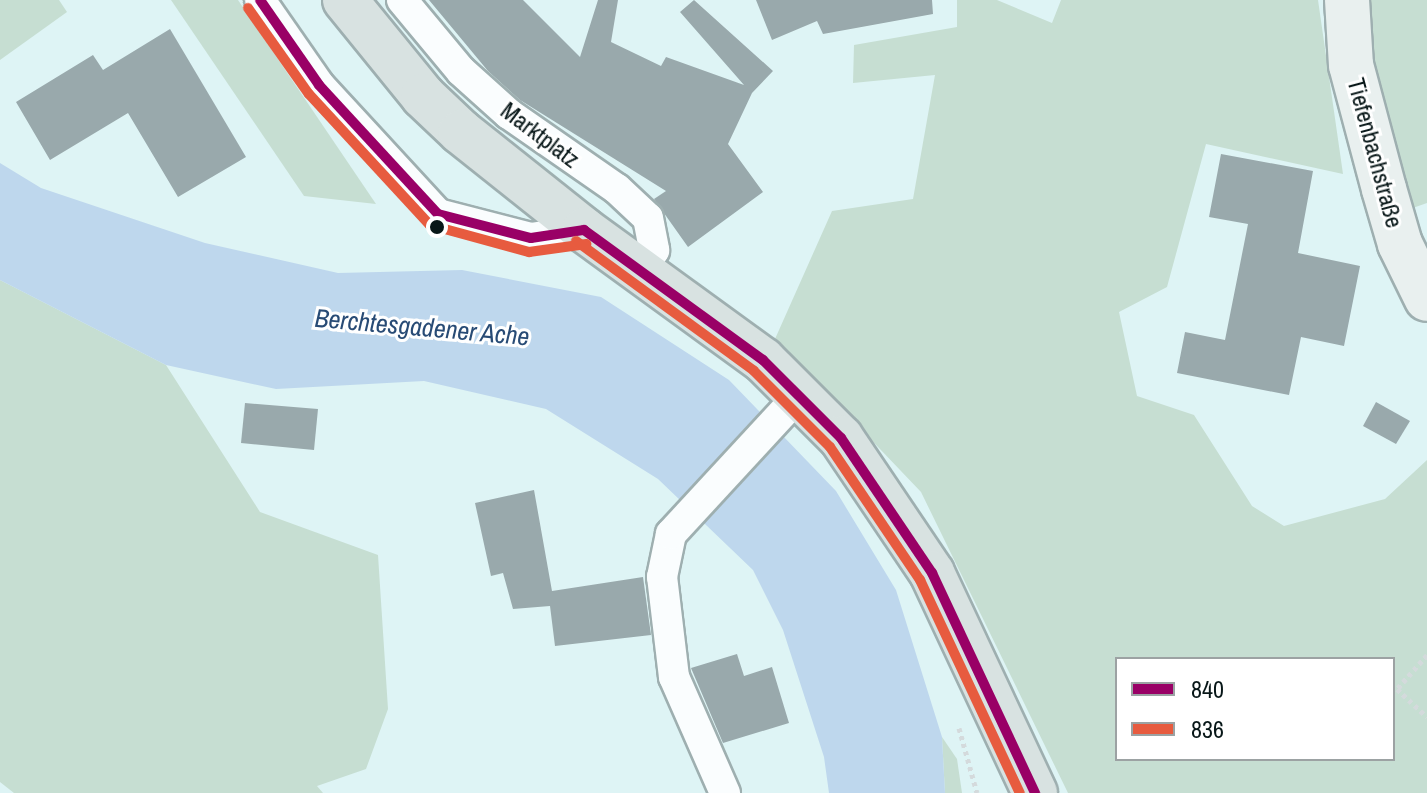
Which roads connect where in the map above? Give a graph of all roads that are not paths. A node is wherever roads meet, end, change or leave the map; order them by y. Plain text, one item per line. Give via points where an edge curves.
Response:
1 (260, 0) edge
2 (345, 0) edge
3 (402, 0) edge
4 (1347, 0) edge
5 (584, 230) junction
6 (641, 273) junction
7 (1427, 299) edge
8 (800, 394) junction
9 (725, 793) edge
10 (1035, 793) edge

1 - 5 street via 319,85 438,214 531,238
2 - 5 main road via 423,96
3 - 6 street, Marktplatz via 461,71 509,114 617,189 648,218 654,250
4 - 7 street, Tiefenbachstraße via 1351,65 1379,173 1400,244
5 - 6 main road
6 - 8 main road via 741,342
8 - 9 street via 671,534 662,577 674,677
8 - 10 main road via 889,503 932,573

